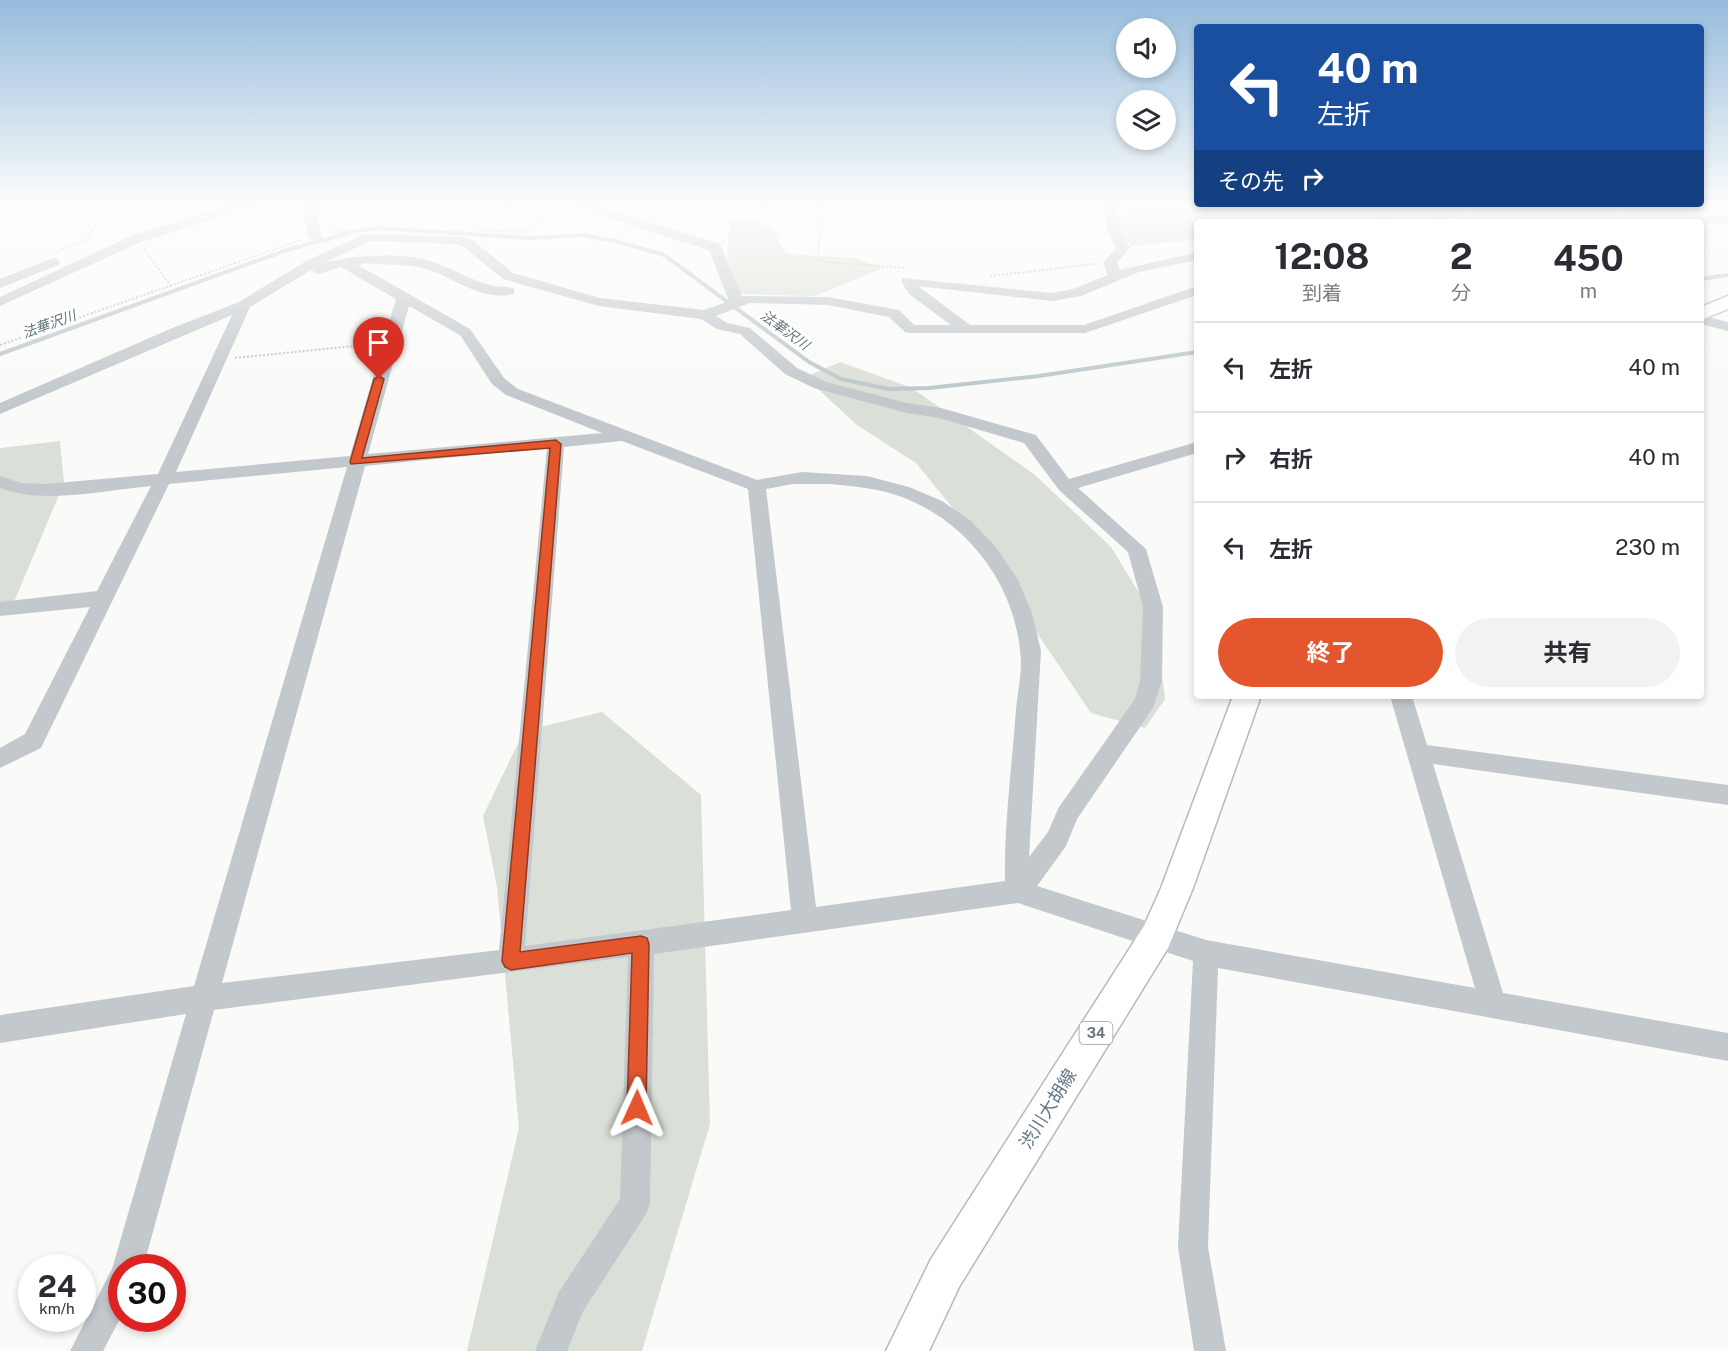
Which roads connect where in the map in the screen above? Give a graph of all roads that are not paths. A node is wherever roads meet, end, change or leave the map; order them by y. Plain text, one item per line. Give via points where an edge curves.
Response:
1 (33, 270) edge
2 (69, 270) edge
3 (301, 270) edge
4 (316, 270) edge
5 (357, 270) edge
6 (438, 270) edge
7 (501, 270) edge
8 (724, 270) edge
9 (1110, 270) edge
10 (284, 280) junction
11 (0, 284) edge
12 (508, 291) dead end
13 (1194, 291) edge
14 (404, 297) junction
15 (0, 302) edge
16 (1728, 302) edge
17 (736, 303) junction
18 (244, 305) junction
19 (1704, 313) edge
20 (705, 315) junction
21 (1704, 321) edge
22 (1728, 327) edge
23 (965, 328) junction
24 (0, 408) edge
25 (625, 436) junction
26 (556, 444) junction
27 (1194, 448) edge
28 (355, 462) junction
29 (163, 479) junction
30 (0, 482) edge
31 (757, 486) junction
32 (1065, 486) junction
33 (103, 598) junction
34 (0, 609) edge
35 (1246, 699) edge
36 (1402, 699) edge
37 (1419, 753) junction
38 (0, 759) edge
39 (1728, 795) edge
40 (1018, 891) junction
41 (805, 921) junction
42 (1156, 937) junction
43 (641, 944) junction
44 (1206, 953) junction
45 (511, 961) junction
46 (204, 998) junction
47 (1493, 1003) junction
48 (0, 1029) edge
49 (1728, 1047) edge
50 (131, 1254) edge
51 (108, 1308) edge
52 (86, 1351) edge
53 (551, 1351) edge
54 (907, 1351) edge
55 (1210, 1351) edge

1 - 11 street
2 - 15 street
3 - 10 street
4 - 10 street
5 - 14 street
6 - 12 street via 485,290
7 - 20 street via 508,276 599,302
8 - 17 street
9 - 23 street via 1076,293 1052,297 908,281 914,291
10 - 18 street
13 - 23 street via 1086,329
14 - 25 street via 465,332 498,381 512,392
14 - 28 street
16 - 19 main road
17 - 20 street
17 - 23 street via 748,299 851,304 894,313 910,329
18 - 24 street
18 - 29 street
20 - 32 street via 723,326 745,331 791,371 820,386 941,413 1030,439
21 - 22 street
25 - 26 street
25 - 31 street
26 - 28 street
26 - 45 street
27 - 32 street
28 - 29 street
28 - 46 street
29 - 30 street via 46,490 19,489
29 - 33 street
31 - 40 street via 808,478 842,478 896,488 929,500 954,516 982,542 1006,576 1027,623 1031,651
31 - 41 street
32 - 40 street via 1137,549 1153,606 1151,681 1145,702 1067,814 1058,838
33 - 34 street
33 - 38 street via 33,741
35 - 42 main road, 渋川大胡線 / 34
36 - 37 street
37 - 39 street
37 - 47 street
40 - 41 street
40 - 42 street
41 - 43 street
42 - 44 street
42 - 54 main road, 渋川大胡線 / 34 via 945,1273
43 - 45 street
43 - 53 street via 634,1203 570,1303
44 - 47 street
44 - 55 street via 1193,1247
45 - 46 street
46 - 48 street
46 - 50 street
47 - 49 street
51 - 52 street

